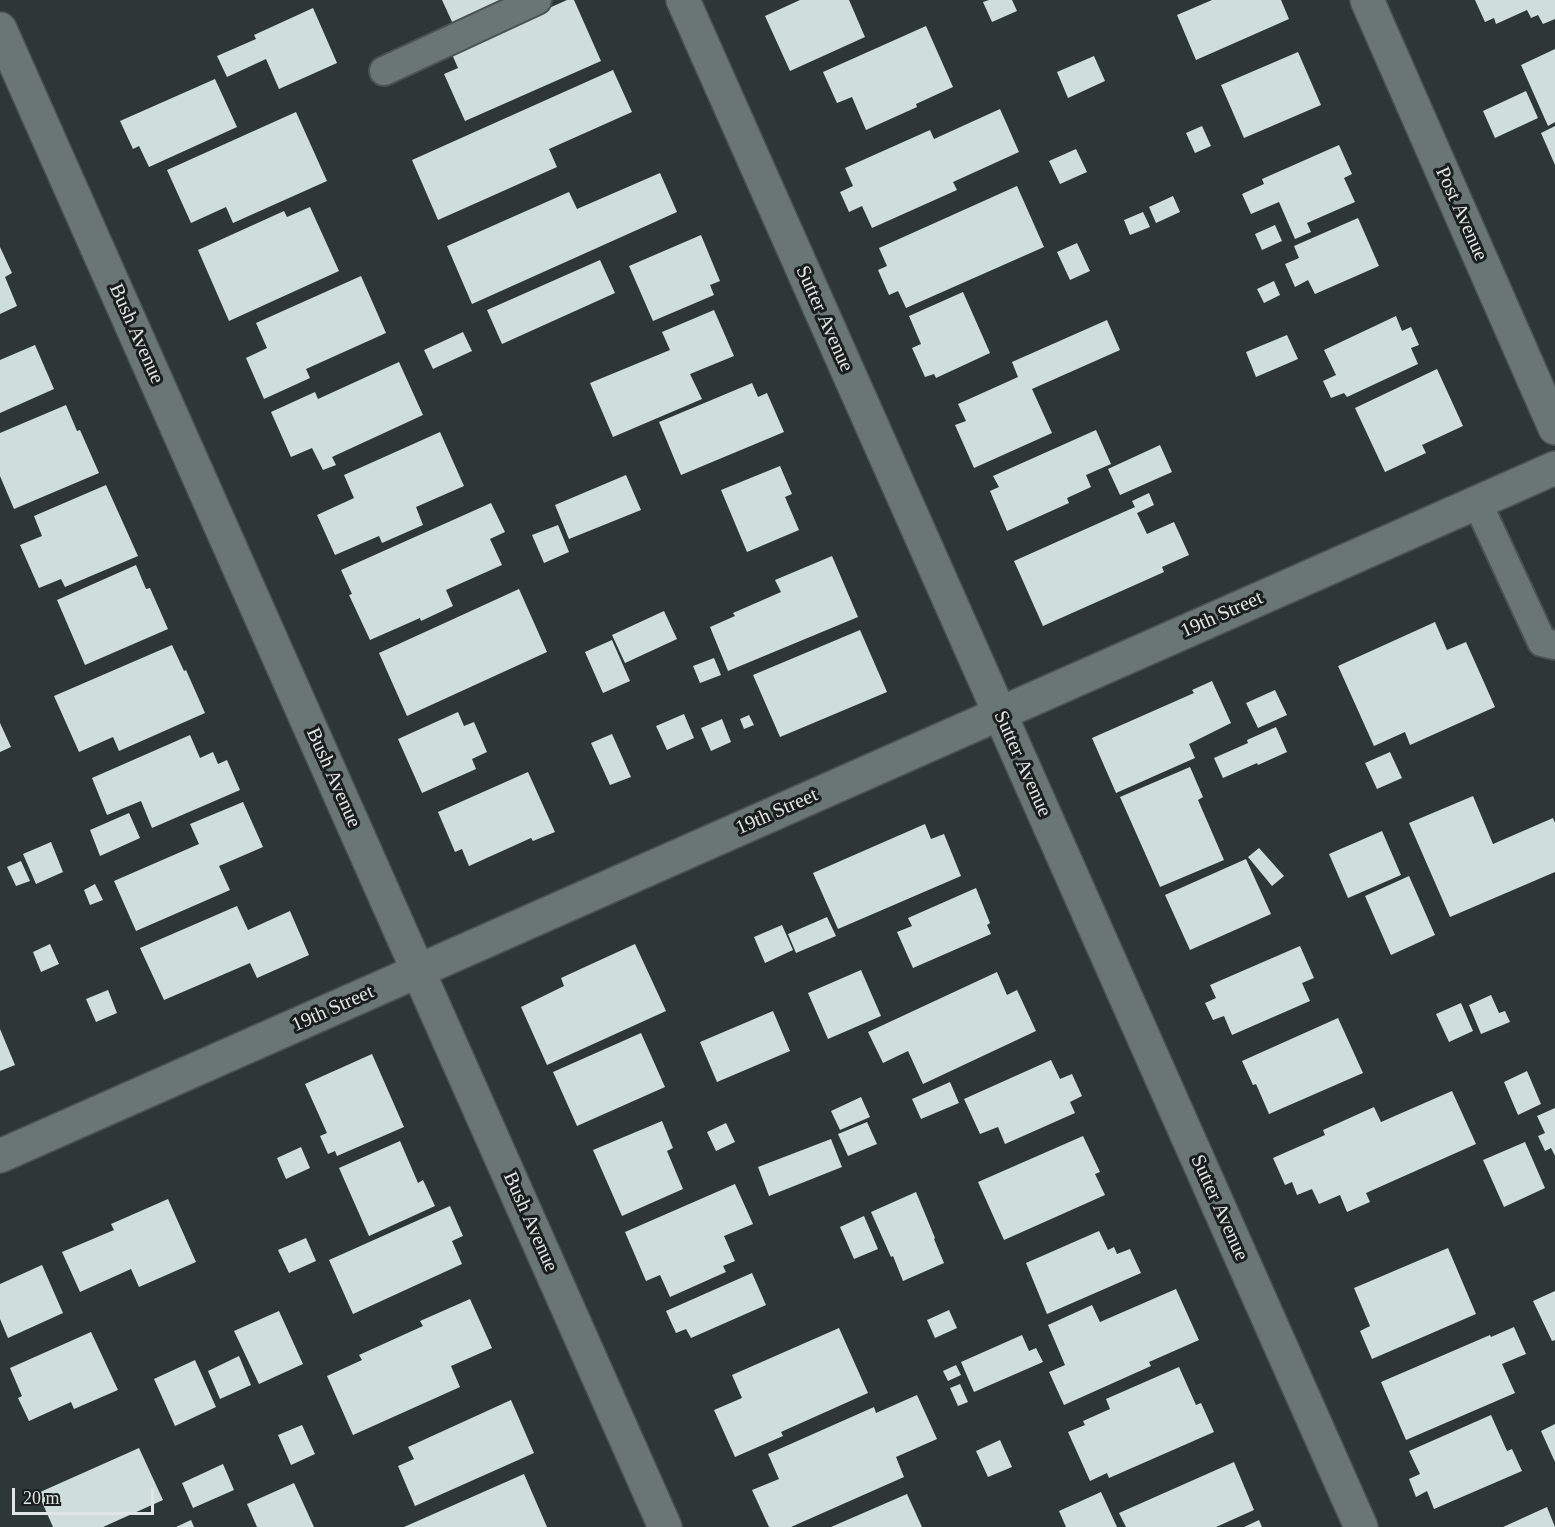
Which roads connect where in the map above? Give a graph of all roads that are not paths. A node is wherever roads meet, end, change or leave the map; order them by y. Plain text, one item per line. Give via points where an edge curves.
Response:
1 (537, 0) edge
2 (683, 0) edge
3 (1367, 0) edge
4 (0, 28) edge
5 (384, 71) dead end
6 (1555, 428) edge
7 (1555, 468) edge
8 (1477, 502) junction
9 (1555, 645) edge
10 (999, 714) junction
11 (419, 971) junction
12 (0, 1156) edge
13 (666, 1527) edge
14 (1361, 1527) edge

1 - 5 lane
2 - 10 street, Sutter Avenue
3 - 6 street, Post Avenue
4 - 11 street, Bush Avenue
7 - 8 street, 19th Street
8 - 9 lane via 1542,642
8 - 10 street, 19th Street
10 - 11 street, 19th Street
10 - 14 street, Sutter Avenue
11 - 12 street, 19th Street
11 - 13 street, Bush Avenue

